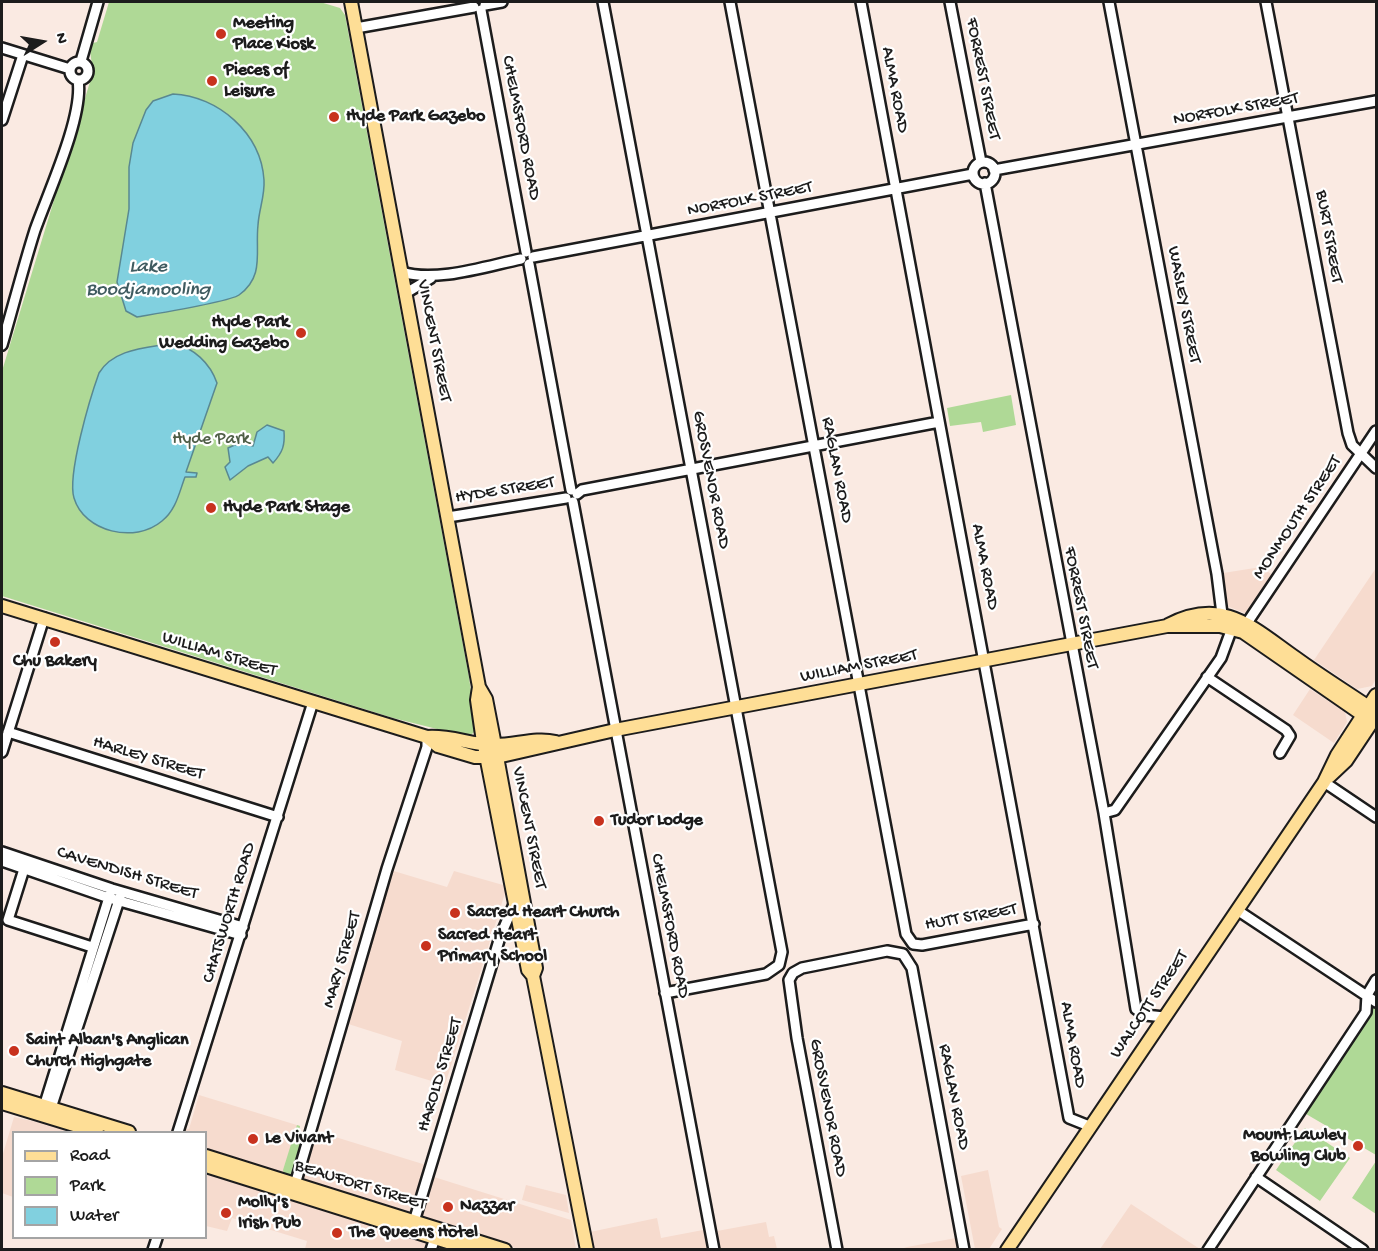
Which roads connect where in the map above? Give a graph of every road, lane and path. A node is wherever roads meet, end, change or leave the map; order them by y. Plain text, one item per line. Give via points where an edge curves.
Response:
1 (98, 2) edge
2 (351, 2) edge
3 (502, 2) edge
4 (603, 2) edge
5 (730, 2) edge
6 (861, 2) edge
7 (951, 2) edge
8 (1109, 2) edge
9 (1266, 2) edge
10 (480, 5) edge
11 (356, 28) junction
12 (2, 48) edge
13 (23, 54) junction
14 (81, 61) junction
15 (70, 69) junction
16 (78, 80) junction
17 (1377, 101) edge
18 (1289, 118) junction
19 (2, 120) edge
20 (1135, 144) junction
21 (981, 162) junction
22 (994, 170) junction
23 (973, 174) junction
24 (985, 183) junction
25 (897, 189) junction
26 (771, 212) junction
27 (648, 236) junction
28 (527, 258) junction
29 (402, 272) junction
30 (436, 276) junction
31 (406, 294) junction
32 (5, 321) edge
33 (2, 345) edge
34 (939, 422) junction
35 (1377, 431) edge
36 (815, 446) junction
37 (1361, 454) junction
38 (1377, 468) edge
39 (692, 470) junction
40 (572, 496) junction
41 (448, 517) junction
42 (2, 606) edge
43 (1222, 614) junction
44 (44, 618) junction
45 (1246, 623) junction
46 (1167, 626) junction
47 (1232, 628) junction
48 (1071, 645) junction
49 (984, 661) junction
50 (1207, 677) junction
51 (860, 685) junction
52 (1377, 695) edge
53 (313, 702) junction
54 (736, 708) junction
55 (1371, 714) edge
56 (2, 716) edge
57 (12, 719) junction
58 (615, 730) junction
59 (8, 732) junction
60 (427, 737) junction
61 (490, 751) junction
62 (2, 752) edge
63 (1281, 753) dead end
64 (1324, 782) junction
65 (1104, 813) junction
66 (278, 817) junction
67 (1377, 817) edge
68 (2, 852) edge
69 (2, 861) edge
70 (24, 869) junction
71 (116, 895) junction
72 (515, 902) junction
73 (1237, 910) junction
74 (1034, 924) junction
75 (502, 929) junction
76 (242, 931) junction
77 (521, 938) junction
78 (913, 944) joint
79 (92, 947) junction
80 (903, 954) joint
81 (533, 976) junction
82 (1377, 980) edge
83 (665, 993) junction
84 (1366, 995) junction
85 (1377, 1002) edge
86 (1164, 1017) junction
87 (2, 1093) edge
88 (2, 1103) edge
89 (46, 1112) junction
90 (1089, 1126) junction
91 (94, 1131) edge
92 (125, 1131) edge
93 (178, 1131) edge
94 (207, 1156) edge
95 (207, 1166) edge
96 (1256, 1177) junction
97 (294, 1189) junction
98 (413, 1226) junction
99 (435, 1239) edge
100 (585, 1249) edge
101 (1009, 1249) edge
102 (473, 1250) edge
103 (505, 1250) edge
104 (714, 1250) edge
105 (837, 1250) edge
106 (964, 1250) edge
107 (1208, 1250) edge
108 (1363, 1250) edge

1 - 14 street
2 - 11 main road, VINCENT STREET
3 - 10 street
4 - 27 street, GROSVENOR ROAD
5 - 26 street, RAGLAN ROAD
6 - 25 street, ALMA ROAD
7 - 21 street, FORREST STREET
8 - 20 street, WASLEY STREET
9 - 18 street, BURT STREET
10 - 11 street
10 - 28 street, CHELMSFORD ROAD
11 - 29 main road, VINCENT STREET
12 - 13 street
13 - 15 street
13 - 19 street
14 - 15 street via 73,63
14 - 16 street via 89,72
15 - 16 street
16 - 32 street via 79,94 69,134
17 - 18 street, NORFOLK STREET
18 - 20 street, NORFOLK STREET
18 - 37 street, BURT STREET via 1345,420 1352,445
20 - 22 street, NORFOLK STREET
20 - 43 street, WASLEY STREET
21 - 22 street
21 - 23 street
22 - 24 street via 992,179
23 - 24 street
23 - 25 street, NORFOLK STREET
24 - 48 street, FORREST STREET
25 - 26 street, NORFOLK STREET
25 - 34 street, ALMA ROAD
26 - 27 street, NORFOLK STREET
26 - 36 street, RAGLAN ROAD
27 - 28 street, NORFOLK STREET
27 - 39 street, GROSVENOR ROAD
28 - 30 street, NORFOLK STREET
28 - 40 street, CHELMSFORD ROAD
29 - 30 street, NORFOLK STREET
29 - 31 main road, VINCENT STREET
30 - 31 street, NORFOLK STREET
31 - 41 main road, VINCENT STREET
32 - 33 street
34 - 36 street, HYDE STREET
34 - 49 street, ALMA ROAD
35 - 37 street, MONMOUTH STREET
36 - 39 street, HYDE STREET
36 - 51 street, RAGLAN ROAD
37 - 38 street, BURT STREET
37 - 45 street, MONMOUTH STREET
39 - 40 street, HYDE STREET
39 - 54 street, GROSVENOR ROAD
40 - 41 street, HYDE STREET
40 - 58 street, CHELMSFORD ROAD
41 - 61 main road, VINCENT STREET via 479,687 486,699
42 - 44 main road, WILLIAM STREET
43 - 45 main road, WILLIAM STREET
43 - 46 main road, WILLIAM STREET via 1185,616
44 - 53 main road, WILLIAM STREET
44 - 57 street
45 - 55 main road, WILLIAM STREET
46 - 47 main road, WILLIAM STREET
46 - 48 main road, WILLIAM STREET
47 - 50 street via 1221,658
47 - 55 main road, WILLIAM STREET
48 - 49 main road, WILLIAM STREET
48 - 65 street, FORREST STREET
49 - 51 main road, WILLIAM STREET
49 - 74 street, ALMA ROAD
50 - 63 street via 1286,730 1290,736
50 - 65 street via 1114,810
51 - 54 main road, WILLIAM STREET
51 - 78 street, RAGLAN ROAD via 906,934
52 - 55 main road, WALCOTT STREET
53 - 60 main road, WILLIAM STREET
53 - 66 street, CHATSWORTH ROAD
54 - 58 main road, WILLIAM STREET
54 - 83 street, GROSVENOR ROAD via 782,952 779,965 766,974
55 - 64 main road, WALCOTT STREET via 1346,761
56 - 57 street
57 - 59 street
58 - 61 main road, WILLIAM STREET via 556,742 543,739
58 - 83 street, CHELMSFORD ROAD
59 - 62 street
59 - 66 street, HARLEY STREET
60 - 61 main road, WILLIAM STREET via 438,746
60 - 97 street, MARY STREET
61 - 72 main road, VINCENT STREET
61 - 81 main road, VINCENT STREET via 536,968
64 - 67 street
64 - 73 main road, WALCOTT STREET
65 - 86 street, FORREST STREET via 1136,1009 1145,1015
66 - 76 street, CHATSWORTH ROAD
68 - 71 street, CAVENDISH STREET
69 - 70 street, CAVENDISH STREET
70 - 71 street, CAVENDISH STREET
70 - 79 street via 8,920
71 - 76 street, CAVENDISH STREET
71 - 79 street
71 - 89 street
72 - 75 street, HAROLD STREET
72 - 77 main road, VINCENT STREET
73 - 84 street
73 - 86 main road, WALCOTT STREET
74 - 78 street, HUTT STREET
74 - 90 street, ALMA ROAD via 1069,1118
75 - 77 street
75 - 98 street, HAROLD STREET
76 - 93 street, CHATSWORTH ROAD
77 - 81 main road, VINCENT STREET
79 - 89 street
80 - 105 street, GROSVENOR ROAD via 886,951 802,968 793,973 789,988
80 - 106 street, RAGLAN ROAD via 912,968
81 - 100 main road, VINCENT STREET
82 - 84 street
83 - 104 street, CHELMSFORD ROAD
84 - 85 street
84 - 96 street via 1366,1012
86 - 90 main road, WALCOTT STREET
87 - 89 main road
88 - 89 main road
89 - 91 main road
89 - 92 main road
90 - 101 main road, WALCOTT STREET
94 - 97 main road, BEAUFORT STREET
95 - 97 main road, BEAUFORT STREET
96 - 107 street
96 - 108 street
97 - 98 main road, BEAUFORT STREET
98 - 99 main road, BEAUFORT STREET
99 - 102 main road, BEAUFORT STREET
99 - 103 main road, BEAUFORT STREET

